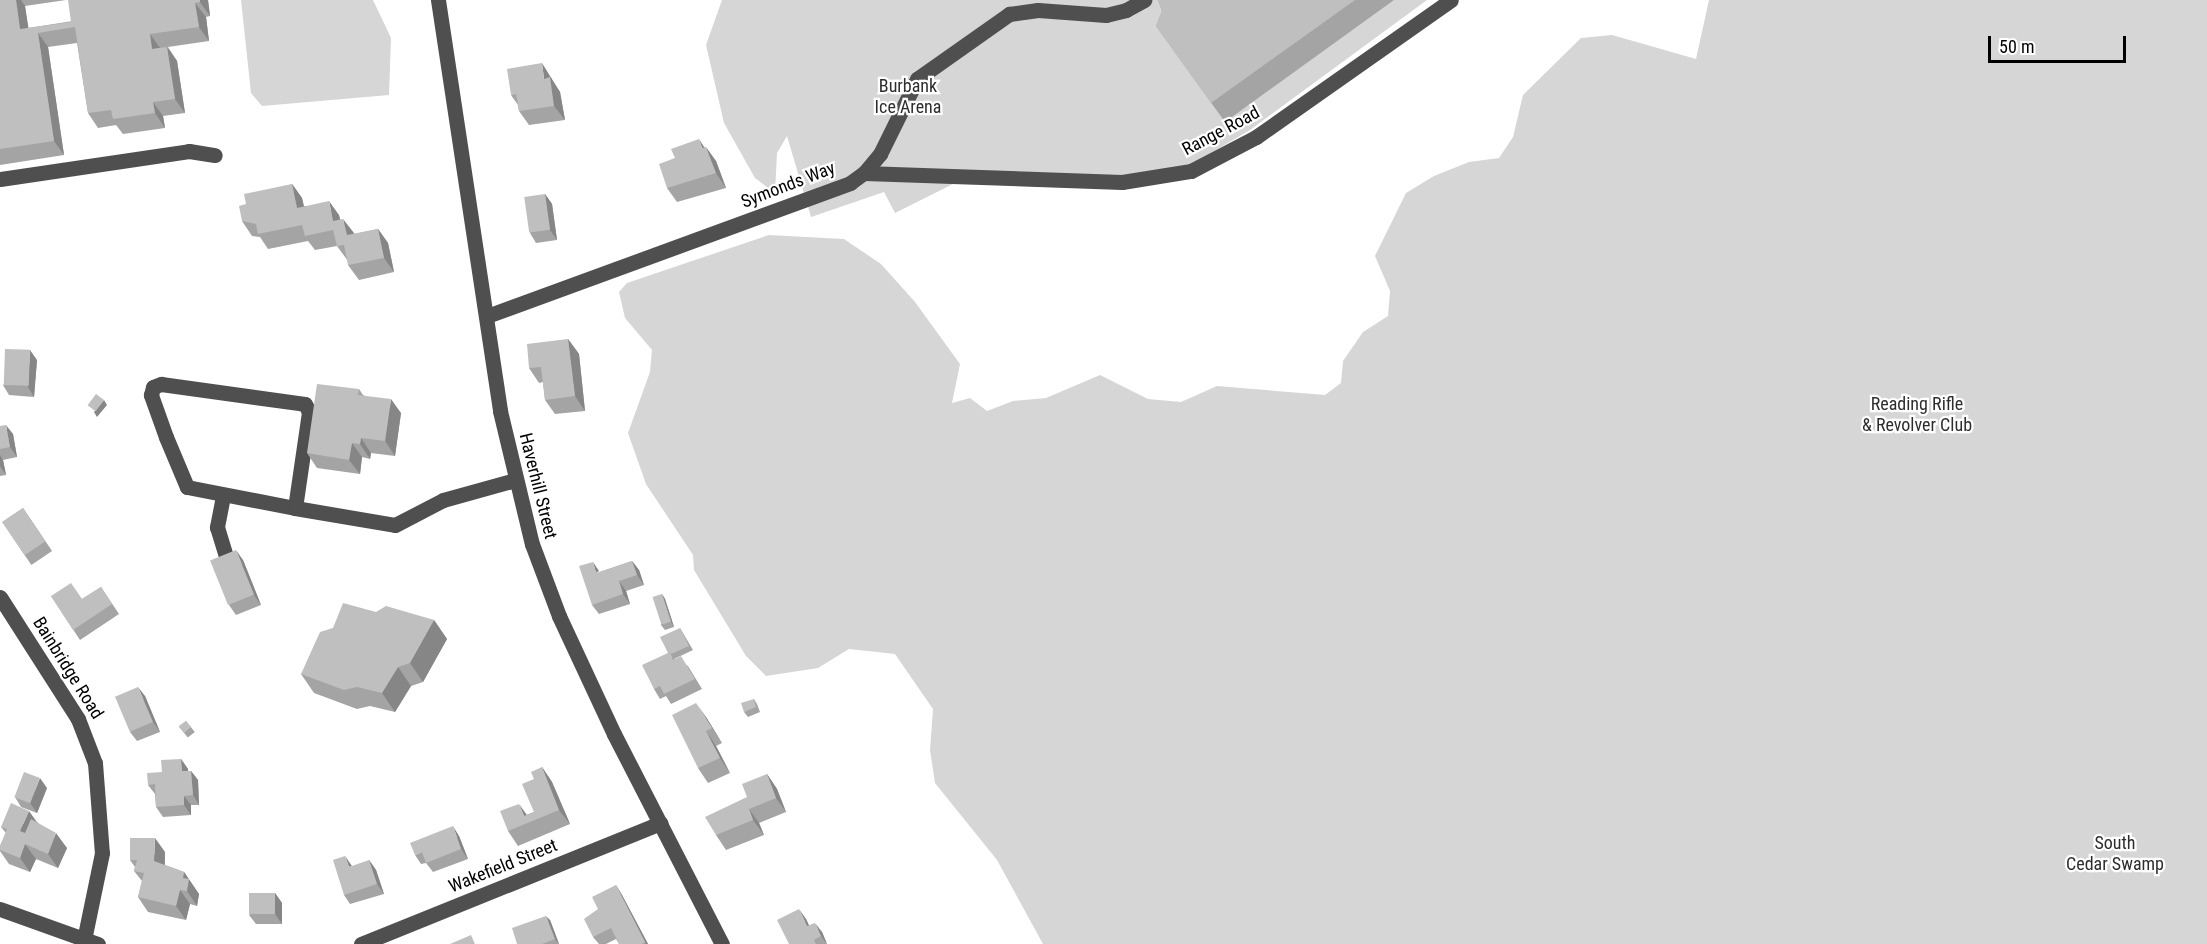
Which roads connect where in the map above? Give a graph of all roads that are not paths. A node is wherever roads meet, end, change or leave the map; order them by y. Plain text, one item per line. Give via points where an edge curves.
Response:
1 (438, 0) edge
2 (1144, 0) edge
3 (1451, 0) edge
4 (215, 155) dead end
5 (864, 173) junction
6 (0, 179) edge
7 (487, 316) junction
8 (515, 480) junction
9 (223, 496) junction
10 (295, 508) junction
11 (228, 562) edge
12 (0, 597) edge
13 (660, 824) junction
14 (0, 909) edge
15 (91, 942) edge
16 (361, 944) edge
17 (722, 944) edge

1 - 7 street, Haverhill Street
2 - 5 street, Symonds Way via 1116,13 1025,10 1000,19 917,79 880,154
3 - 5 street, Range Road via 1256,137 1191,171 1122,182
4 - 6 street via 189,151
5 - 7 street, Symonds Way via 801,203
7 - 8 street, Haverhill Street via 500,411
8 - 10 street via 443,500 395,525
8 - 13 street, Haverhill Street via 555,608
9 - 10 street
9 - 10 street via 192,490 183,483 152,395 155,385 305,404 309,414
9 - 11 street via 217,527
12 - 15 street, Bainbridge Road via 81,724 95,763 102,853
13 - 16 street, Wakefield Street
13 - 17 street, Haverhill Street
14 - 15 street

